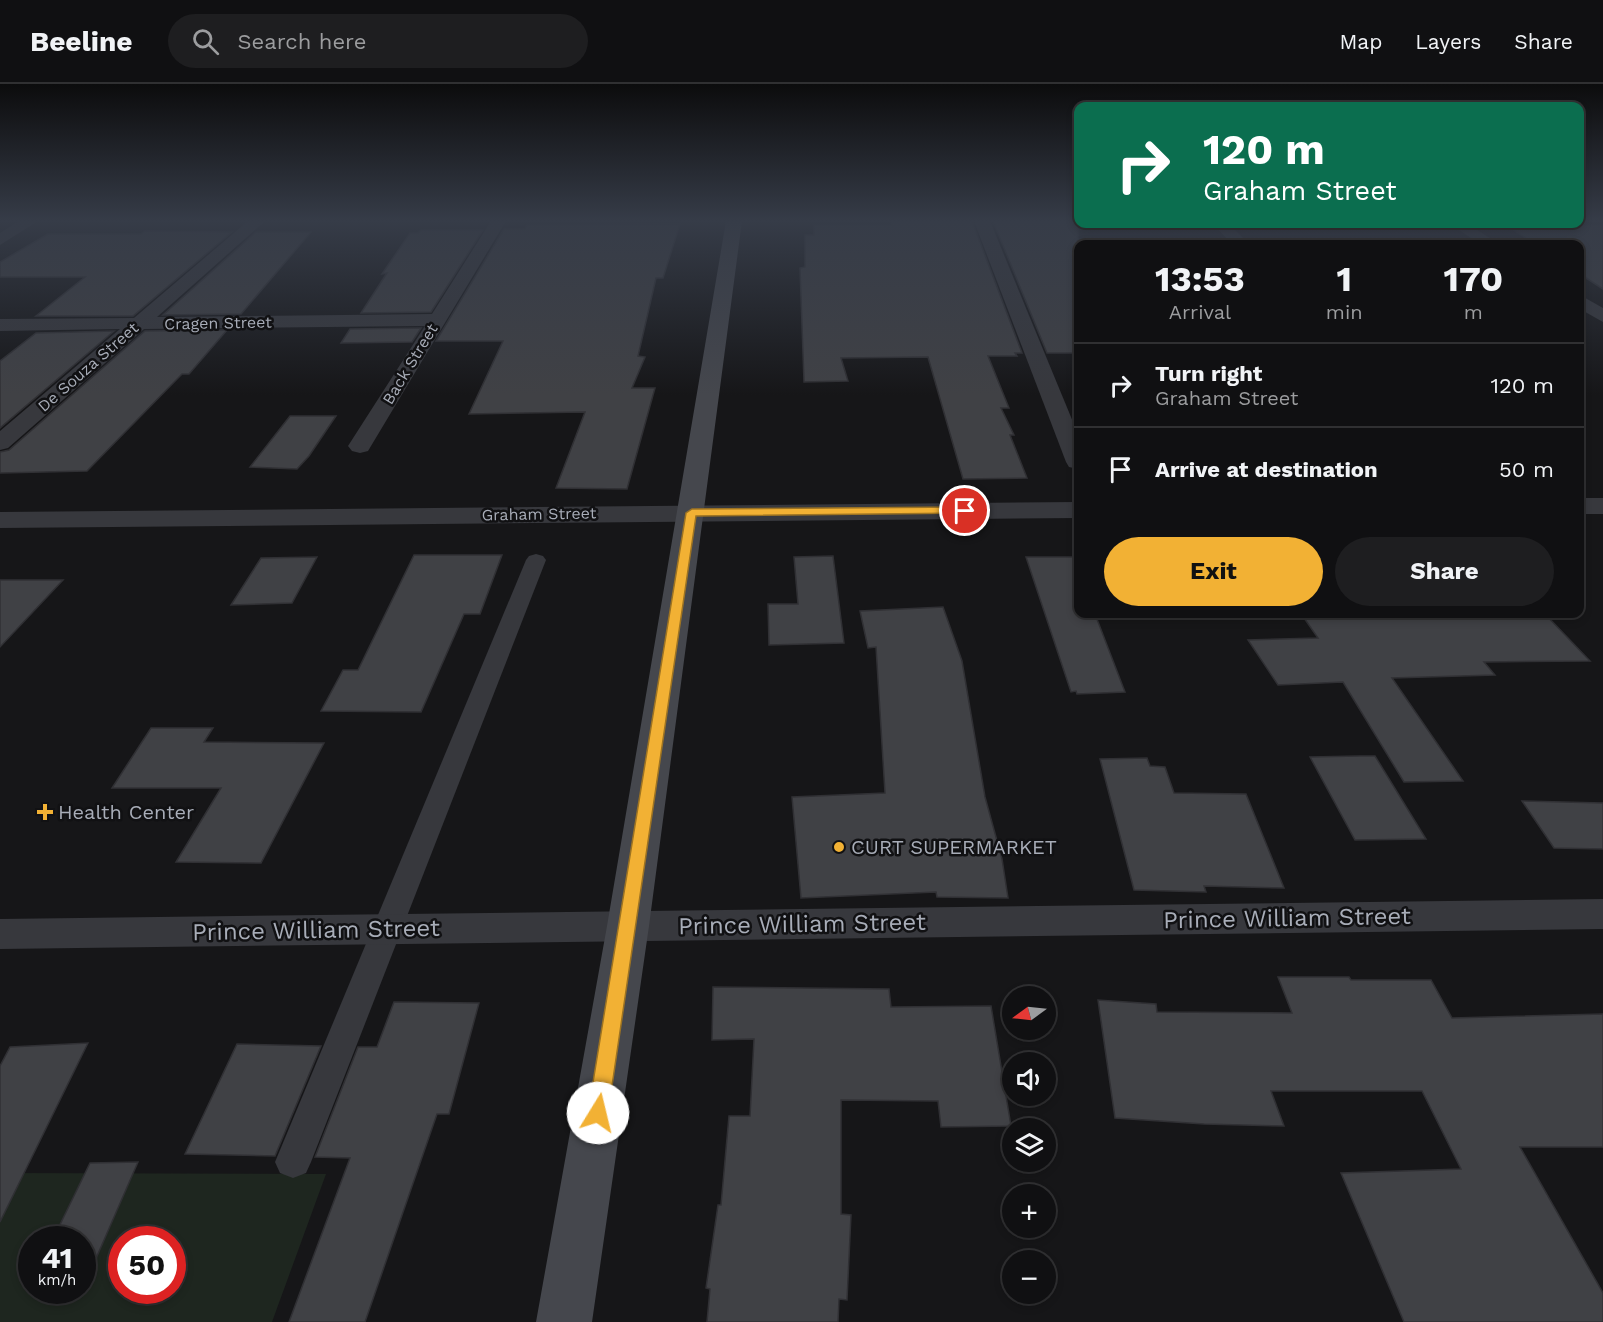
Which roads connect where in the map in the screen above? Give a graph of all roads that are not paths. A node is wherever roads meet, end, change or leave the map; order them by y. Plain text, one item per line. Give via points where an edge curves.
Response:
1 (191, 279) edge
2 (463, 279) edge
3 (726, 279) edge
4 (1005, 279) edge
5 (1584, 304) edge
6 (1603, 316) edge
7 (437, 320) junction
8 (139, 324) junction
9 (0, 325) edge
10 (0, 443) edge
11 (360, 446) dead end
12 (1074, 452) edge
13 (1584, 506) edge
14 (1603, 506) edge
15 (1074, 510) edge
16 (692, 513) junction
17 (0, 520) edge
18 (536, 560) dead end
19 (1603, 914) edge
20 (628, 926) junction
21 (387, 929) junction
22 (0, 934) edge
23 (293, 1162) dead end
24 (564, 1322) edge

1 - 8 street, De Souza Street
2 - 7 street, Back Street
3 - 16 main road
4 - 12 street
5 - 6 street
7 - 8 street, Cragen Street
7 - 11 street, Back Street
8 - 9 street, Cragen Street
8 - 10 street, De Souza Street
13 - 14 street
15 - 16 street, Graham Street
16 - 17 street, Graham Street
16 - 20 main road
18 - 21 lane
19 - 20 street, Prince William Street
20 - 21 street, Prince William Street
20 - 24 main road
21 - 22 street, Prince William Street
21 - 23 lane

